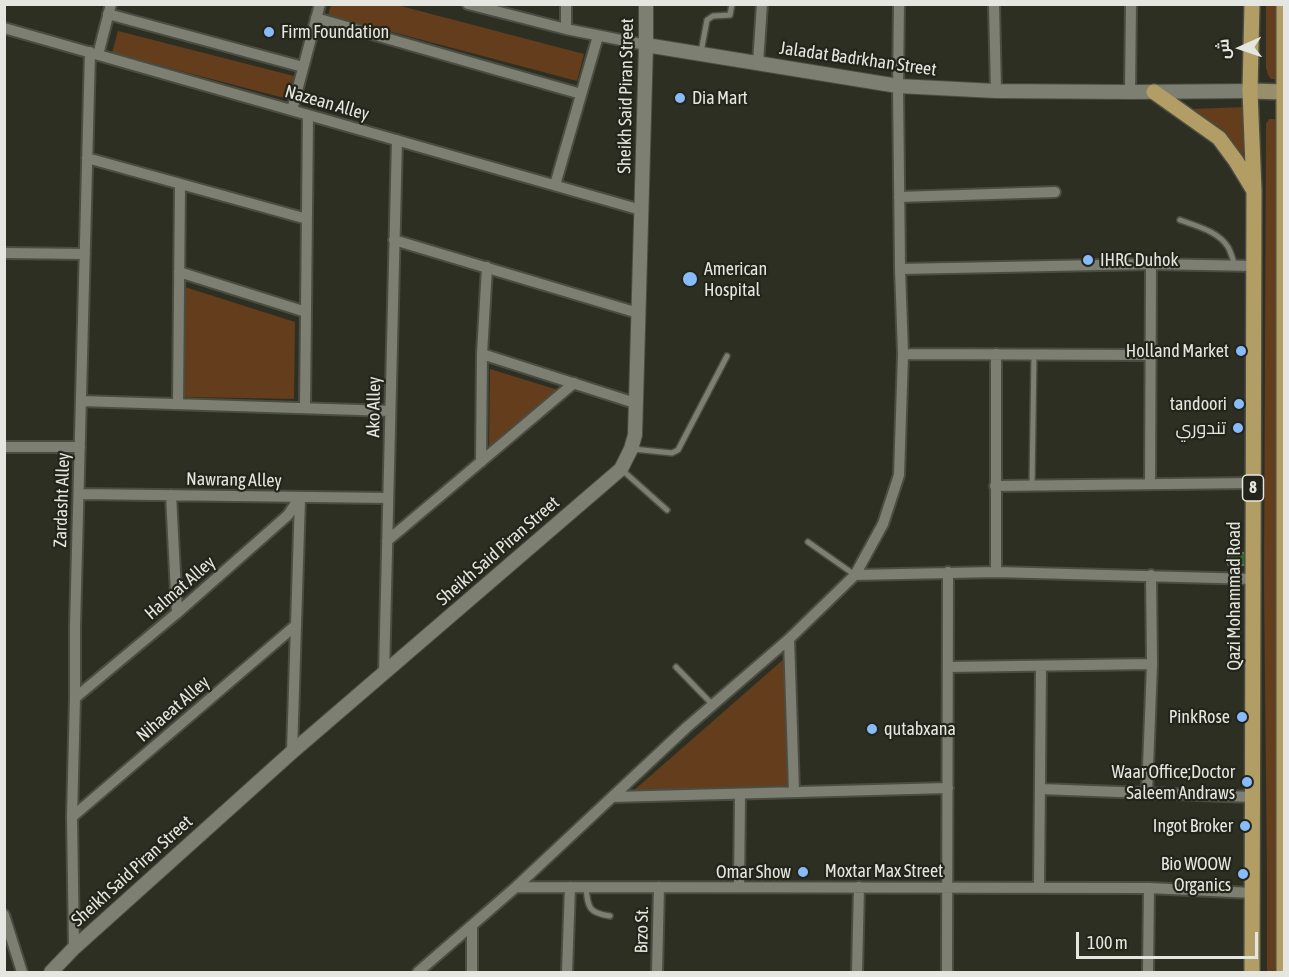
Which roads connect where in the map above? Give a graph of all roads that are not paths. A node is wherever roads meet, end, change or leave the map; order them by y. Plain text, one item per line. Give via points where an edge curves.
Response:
1 (320, 4) edge
2 (468, 4) edge
3 (566, 4) edge
4 (646, 4) edge
5 (732, 4) edge
6 (762, 4) edge
7 (899, 4) edge
8 (994, 4) edge
9 (1131, 4) edge
10 (1252, 4) edge
11 (1284, 4) edge
12 (109, 9) edge
13 (316, 18) junction
14 (4, 28) edge
15 (566, 29) junction
16 (598, 36) junction
17 (646, 45) junction
18 (94, 54) junction
19 (701, 54) junction
20 (758, 63) junction
21 (303, 67) junction
22 (898, 86) junction
23 (996, 91) junction
24 (1250, 91) junction
25 (1130, 92) junction
26 (1154, 92) junction
27 (1284, 92) edge
28 (581, 94) junction
29 (292, 110) junction
30 (308, 115) junction
31 (397, 140) junction
32 (87, 158) junction
33 (180, 184) junction
34 (555, 186) junction
35 (1284, 190) edge
36 (1254, 191) junction
37 (1055, 192) dead end
38 (899, 198) junction
39 (641, 210) junction
40 (307, 219) junction
41 (1180, 220) dead end
42 (394, 240) junction
43 (4, 253) edge
44 (85, 254) junction
45 (1151, 264) junction
46 (1235, 266) junction
47 (1254, 266) junction
48 (486, 267) junction
49 (900, 269) junction
50 (179, 272) junction
51 (1284, 292) edge
52 (306, 312) junction
53 (638, 313) junction
54 (482, 354) junction
55 (903, 354) junction
56 (996, 354) junction
57 (1034, 354) junction
58 (1151, 355) junction
59 (727, 356) dead end
60 (574, 383) junction
61 (81, 401) junction
62 (635, 403) junction
63 (178, 404) junction
64 (305, 408) junction
65 (390, 411) junction
66 (1284, 428) edge
67 (4, 447) edge
68 (80, 447) junction
69 (631, 449) junction
70 (481, 462) junction
71 (621, 469) junction
72 (1253, 483) junction
73 (1150, 484) junction
74 (995, 486) junction
75 (1032, 486) junction
76 (79, 494) junction
77 (171, 495) junction
78 (300, 497) junction
79 (388, 498) junction
80 (667, 510) dead end
81 (387, 541) junction
82 (808, 542) dead end
83 (948, 572) junction
84 (996, 572) junction
85 (855, 574) junction
86 (1151, 575) junction
87 (1253, 579) junction
88 (177, 613) junction
89 (1284, 624) edge
90 (296, 625) junction
91 (789, 639) junction
92 (1152, 664) junction
93 (1041, 666) junction
94 (676, 667) dead end
95 (948, 667) junction
96 (384, 674) junction
97 (75, 698) junction
98 (713, 705) junction
99 (1284, 723) edge
100 (292, 752) junction
101 (948, 788) junction
102 (1040, 789) junction
103 (794, 791) junction
104 (1147, 793) junction
105 (740, 795) junction
106 (612, 797) junction
107 (1252, 797) junction
108 (72, 817) junction
109 (516, 887) junction
110 (570, 887) junction
111 (586, 887) junction
112 (659, 887) junction
113 (739, 887) junction
114 (859, 888) junction
115 (948, 888) junction
116 (1039, 888) junction
117 (1149, 888) junction
118 (1252, 893) junction
119 (1284, 910) edge
120 (4, 915) edge
121 (610, 916) dead end
122 (472, 926) junction
123 (74, 948) junction
124 (22, 972) edge
125 (51, 972) edge
126 (418, 972) edge
127 (472, 972) edge
128 (567, 972) edge
129 (657, 972) edge
130 (856, 972) edge
131 (947, 972) edge
132 (1148, 972) edge
133 (1252, 972) edge
134 (1284, 972) edge

1 - 13 street
2 - 15 street, Jaladat Badrkhan Street
3 - 15 street
4 - 17 street, Sheikh Said Piran Street
5 - 19 lane via 730,15 707,20
6 - 20 street
7 - 22 street
8 - 23 street
9 - 25 street
10 - 24 main road, Qazi Mohammad Road / 8
11 - 27 main road, 8
12 - 18 street, Zardasht Alley
12 - 21 street
13 - 21 street
13 - 28 street
14 - 18 street, Nazean Alley
15 - 16 street, Jaladat Badrkhan Street
16 - 17 street, Jaladat Badrkhan Street
16 - 28 street
17 - 19 street, Jaladat Badrkhan Street
17 - 39 street, Sheikh Said Piran Street
18 - 29 street, Nazean Alley
18 - 32 street, Zardasht Alley
19 - 20 street, Jaladat Badrkhan Street
20 - 22 street, Jaladat Badrkhan Street
21 - 29 street
22 - 23 street, Jaladat Badrkhan Street
22 - 38 street
23 - 25 street, Jaladat Badrkhan Street
24 - 26 street, Jaladat Badrkhan Street
24 - 27 main road
24 - 36 main road, Qazi Mohammad Road / 8
25 - 26 street, Jaladat Badrkhan Street
26 - 36 main road via 1219,138
27 - 35 main road, 8
28 - 34 street
29 - 30 street, Nazean Alley
30 - 31 street, Nazean Alley
30 - 40 street
31 - 34 street, Nazean Alley
31 - 42 street, Ako Alley
32 - 33 street
32 - 44 street, Zardasht Alley
33 - 40 street
33 - 50 street
34 - 39 street, Nazean Alley
35 - 51 main road, 8
36 - 47 main road, Qazi Mohammad Road / 8
37 - 38 street
38 - 49 street
39 - 53 street, Sheikh Said Piran Street
40 - 52 street
41 - 46 lane via 1220,238
42 - 48 street
42 - 65 street, Ako Alley
43 - 44 street
44 - 61 street, Zardasht Alley
45 - 46 street
45 - 49 street
45 - 58 street
46 - 47 street
47 - 72 main road, Qazi Mohammad Road / 8
48 - 53 street
48 - 54 street
49 - 55 street
50 - 52 street
50 - 63 street
51 - 66 main road, 8
52 - 64 street
53 - 62 street, Sheikh Said Piran Street
54 - 60 street
54 - 70 street
55 - 56 street
55 - 85 street via 899,475 883,524
56 - 57 street
56 - 74 street
57 - 58 street
57 - 75 lane
58 - 73 street
59 - 69 lane via 678,450 672,453
60 - 62 street
60 - 70 street
61 - 63 street
61 - 68 street, Zardasht Alley
62 - 69 street, Sheikh Said Piran Street
63 - 64 street
64 - 65 street
65 - 79 street, Ako Alley
66 - 89 main road, 8
67 - 68 street
68 - 76 street, Zardasht Alley
69 - 71 street, Sheikh Said Piran Street
70 - 81 street
71 - 80 lane
71 - 96 street, Sheikh Said Piran Street
72 - 73 street
72 - 87 main road, Qazi Mohammad Road / 8
73 - 75 street
74 - 75 street
74 - 84 street
76 - 77 street, Nawrang Alley
76 - 97 street, Zardasht Alley
77 - 78 street, Nawrang Alley
77 - 88 street
78 - 79 street, Nawrang Alley
78 - 88 street, Halmat Alley via 288,515
78 - 90 street
79 - 81 street, Ako Alley
81 - 96 street, Ako Alley
82 - 85 lane
83 - 84 street
83 - 85 street
83 - 95 street
84 - 86 street
85 - 91 street
86 - 87 street
86 - 92 street
87 - 107 main road, Qazi Mohammad Road / 8
88 - 97 street, Halmat Alley
89 - 99 main road, 8
90 - 100 street
90 - 108 street, Nihaeat Alley
91 - 98 street
91 - 103 street
92 - 93 street
92 - 104 street
93 - 95 street
93 - 102 street
94 - 98 lane
95 - 101 street
96 - 100 street, Sheikh Said Piran Street
97 - 108 street, Zardasht Alley
98 - 106 street
99 - 119 main road, 8
100 - 123 street, Sheikh Said Piran Street
101 - 103 street
101 - 115 street
102 - 104 street
102 - 116 street
103 - 105 street
104 - 107 street
105 - 106 street
105 - 113 street
106 - 109 street
107 - 118 main road, Qazi Mohammad Road / 8
108 - 123 street, Zardasht Alley
109 - 110 street, Moxtar Max Street
109 - 122 street
110 - 111 street, Moxtar Max Street
110 - 128 street
111 - 112 street, Moxtar Max Street
111 - 121 lane via 592,910
112 - 113 street, Moxtar Max Street
112 - 129 street, Brzo St.
113 - 114 street, Moxtar Max Street
114 - 115 street, Moxtar Max Street
114 - 130 street
115 - 116 street, Moxtar Max Street
115 - 131 street
116 - 117 street, Moxtar Max Street
117 - 118 street, Moxtar Max Street
117 - 132 street
118 - 133 main road, Qazi Mohammad Road / 8
119 - 134 main road, 8
120 - 124 street
122 - 126 street
122 - 127 street
123 - 125 street, Sheikh Said Piran Street

